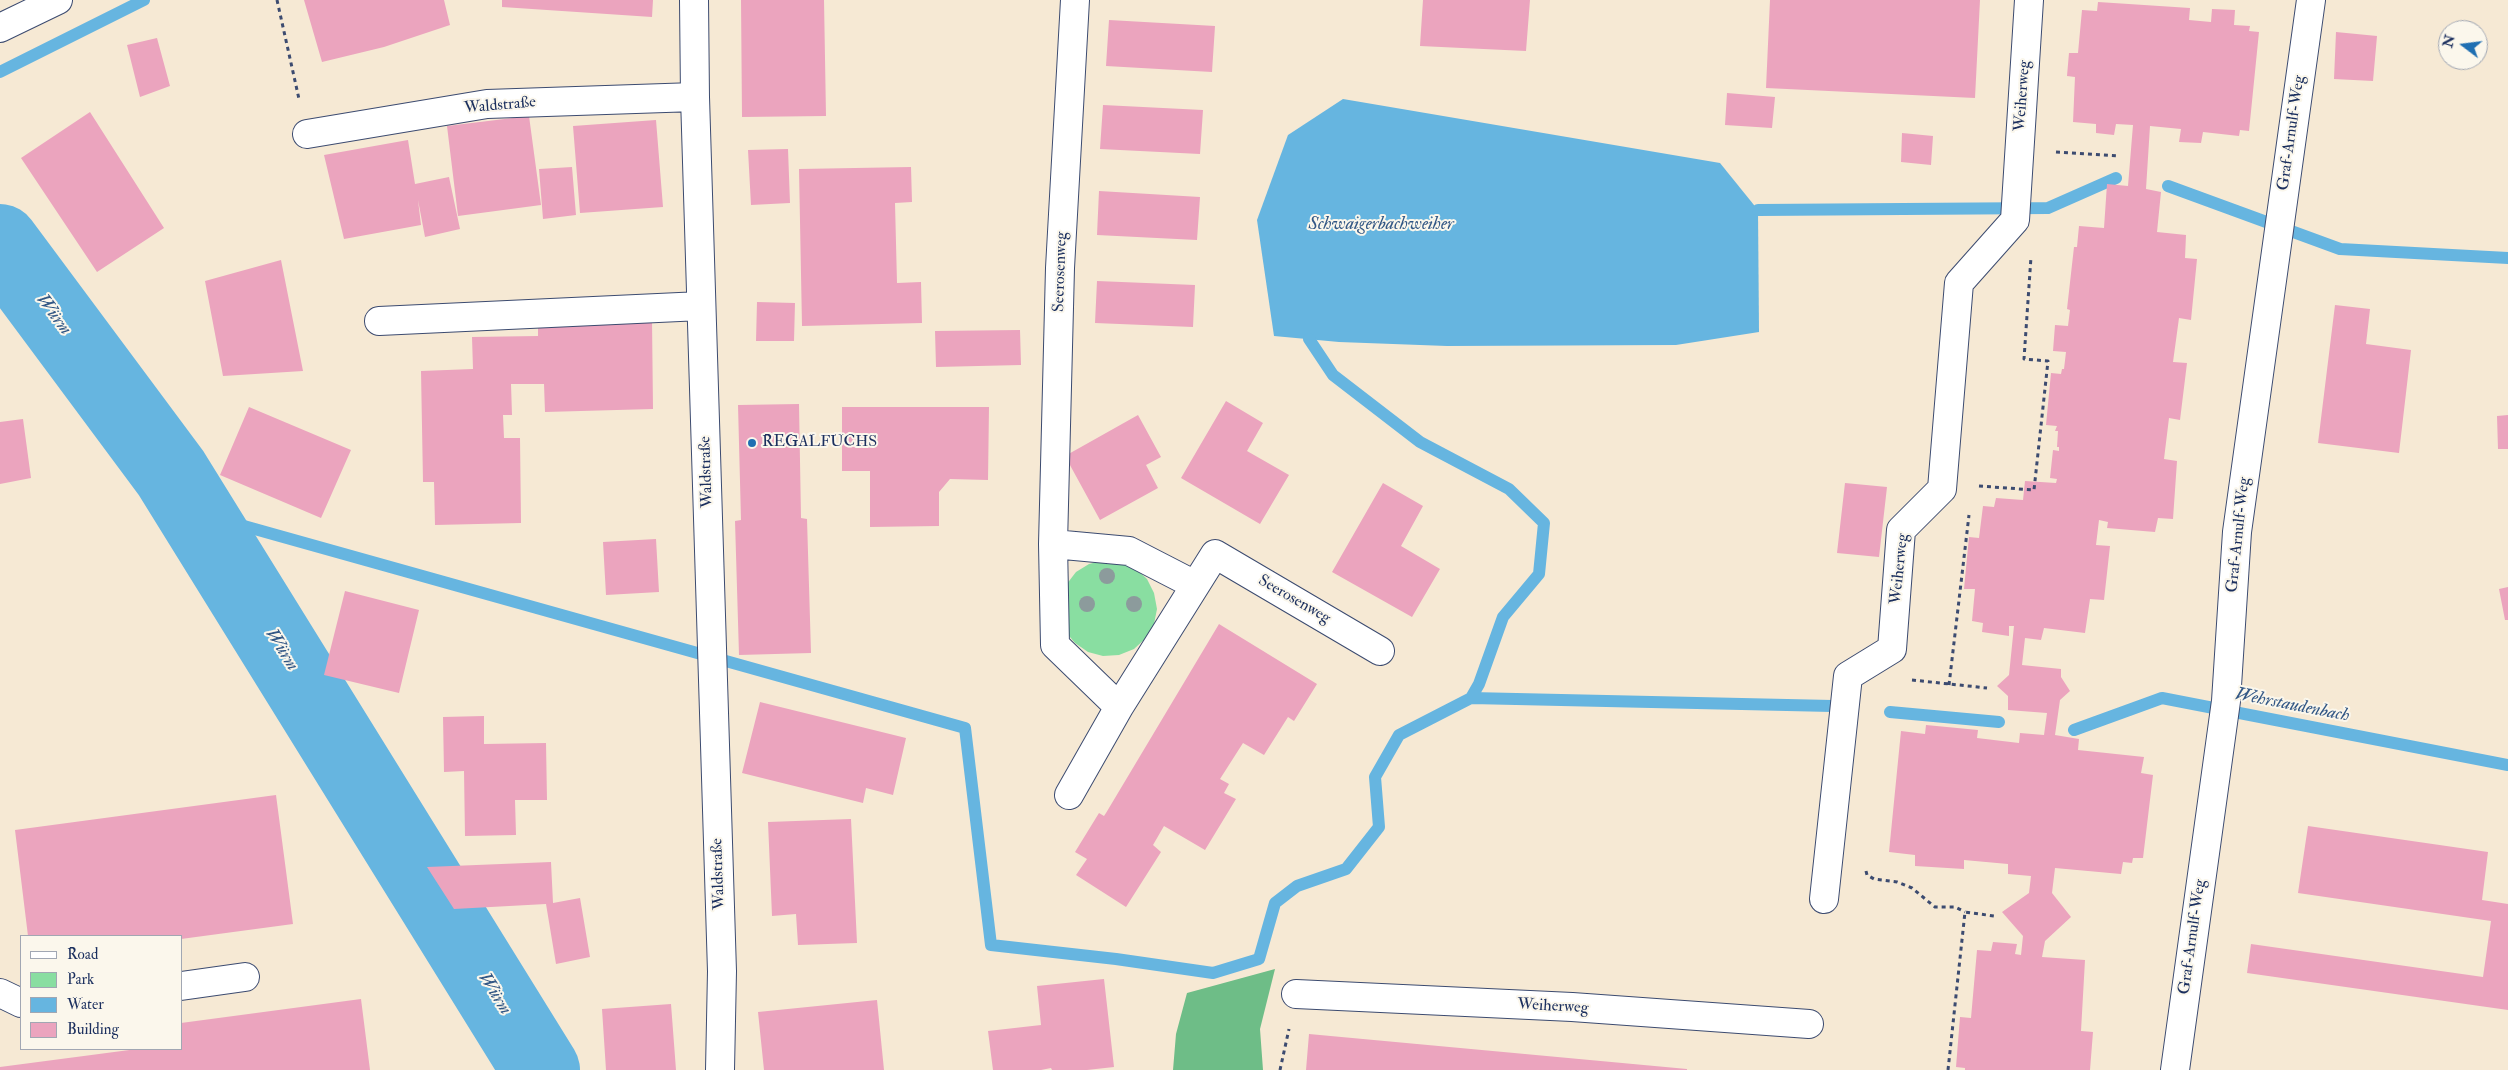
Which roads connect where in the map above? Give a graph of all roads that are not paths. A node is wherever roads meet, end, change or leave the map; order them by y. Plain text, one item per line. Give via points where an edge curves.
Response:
1 (58, 0) edge
2 (694, 0) edge
3 (1076, 0) edge
4 (2029, 0) edge
5 (2311, 0) edge
6 (0, 28) edge
7 (694, 97) junction
8 (307, 134) road end
9 (701, 306) junction
10 (380, 321) dead end
11 (1053, 544) junction
12 (1195, 585) junction
13 (1380, 650) dead end
14 (1119, 708) junction
15 (1069, 795) dead end
16 (1824, 899) dead end
17 (245, 977) dead end
18 (182, 986) edge
19 (0, 994) edge
20 (1296, 994) dead end
21 (20, 1003) edge
22 (1809, 1024) dead end
23 (720, 1070) edge
24 (2175, 1070) edge

1 - 6 street
2 - 7 street, Waldstraße
3 - 11 street, Seerosenweg via 1060,268
4 - 16 street, Weiherweg via 2015,220 1959,283 1942,489 1901,530 1892,649 1848,676
5 - 24 street, Graf-Arnulf-Weg via 2237,532 2224,713
7 - 8 street, Waldstraße via 487,104
7 - 9 street, Waldstraße
9 - 10 street
9 - 23 street, Waldstraße via 722,971
11 - 12 street via 1129,551
11 - 14 street, Seerosenweg via 1055,646
12 - 13 street, Seerosenweg via 1215,554
12 - 14 street, Seerosenweg
14 - 15 street, Seerosenweg
17 - 18 street
19 - 21 street
20 - 22 street, Weiherweg via 1572,1007

